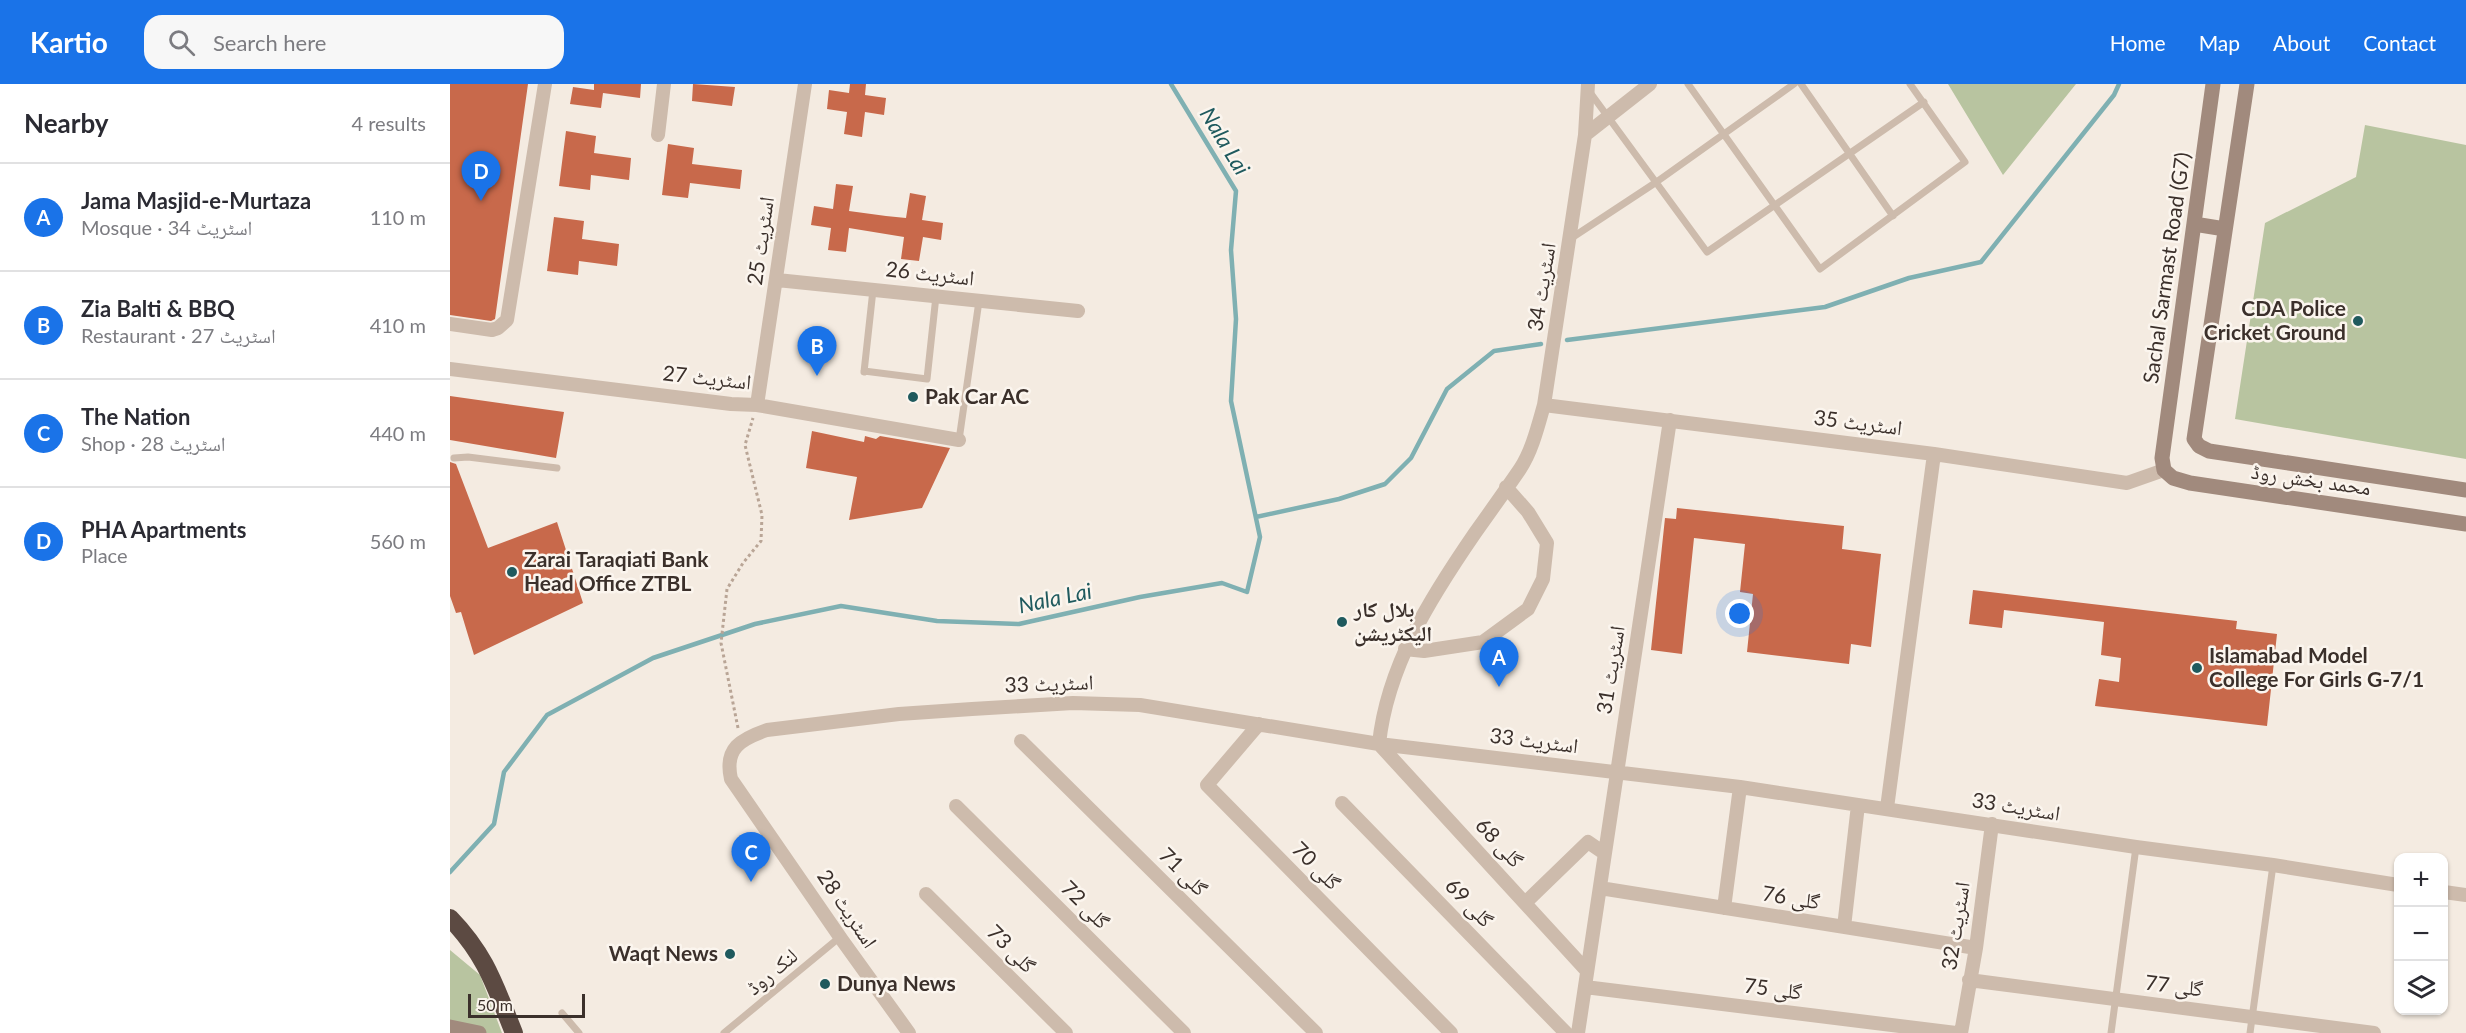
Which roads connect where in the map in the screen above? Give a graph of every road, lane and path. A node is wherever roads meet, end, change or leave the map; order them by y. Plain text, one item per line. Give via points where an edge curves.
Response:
1 (545, 84) edge
2 (664, 84) edge
3 (805, 84) edge
4 (1650, 84) edge
5 (1688, 84) edge
6 (1794, 84) edge
7 (1801, 84) edge
8 (1910, 84) edge
9 (2213, 84) edge
10 (2247, 84) edge
11 (1588, 86) edge
12 (1924, 102) junction
13 (1608, 115) junction
14 (1725, 133) junction
15 (658, 135) dead end
16 (1585, 135) junction
17 (1849, 155) junction
18 (1655, 183) junction
19 (1776, 204) junction
20 (1893, 216) junction
21 (2194, 224) junction
22 (2225, 229) junction
23 (1570, 239) junction
24 (777, 280) junction
25 (873, 290) junction
26 (936, 296) junction
27 (979, 301) junction
28 (1078, 311) dead end
29 (450, 324) edge
30 (450, 369) edge
31 (757, 405) junction
32 (1544, 405) junction
33 (1670, 420) junction
34 (959, 440) joint
35 (1934, 454) junction
36 (454, 458) dead end
37 (2163, 464) junction
38 (556, 468) dead end
39 (1506, 486) junction
40 (2466, 490) edge
41 (2466, 524) edge
42 (1406, 649) junction
43 (1259, 724) junction
44 (1021, 741) dead end
45 (739, 743) junction
46 (1379, 744) junction
47 (1616, 772) junction
48 (1740, 787) junction
49 (1342, 803) dead end
50 (1858, 805) junction
51 (956, 806) dead end
52 (1887, 808) junction
53 (1992, 824) junction
54 (2136, 847) junction
55 (1604, 853) junction
56 (2273, 865) junction
57 (2394, 884) edge
58 (1599, 888) junction
59 (2448, 893) edge
60 (926, 894) dead end
61 (2466, 895) edge
62 (1525, 903) junction
63 (1724, 908) junction
64 (450, 918) edge
65 (1844, 927) junction
66 (840, 937) junction
67 (1976, 948) junction
68 (1587, 971) junction
69 (1969, 980) junction
70 (1585, 987) junction
71 (2116, 999) junction
72 (562, 1013) dead end
73 (2252, 1017) junction
74 (450, 1027) edge
75 (478, 1033) edge
76 (514, 1033) edge
77 (579, 1033) edge
78 (724, 1033) edge
79 (909, 1033) edge
80 (1066, 1033) edge
81 (1184, 1033) edge
82 (1316, 1033) edge
83 (1451, 1033) edge
84 (1566, 1033) edge
85 (1578, 1033) edge
86 (1956, 1033) edge
87 (1961, 1033) edge
88 (2111, 1033) edge
89 (2250, 1033) edge
90 (2374, 1033) edge

1 - 29 street via 507,320 492,330
2 - 15 street
3 - 24 street, اسٹریٹ 25
4 - 13 street
5 - 14 lane
6 - 14 lane
7 - 17 lane
8 - 12 lane
9 - 21 street, Sachal Sarmast Road (G7)
10 - 22 street
11 - 13 lane
11 - 16 street, اسٹریٹ 34
12 - 17 lane
12 - 20 lane via 1965,162
13 - 16 street
13 - 18 lane
14 - 18 lane
14 - 19 lane
16 - 23 street, اسٹریٹ 34
17 - 19 lane
17 - 20 lane
18 - 19 lane via 1707,252
18 - 23 lane
19 - 20 lane via 1820,268
21 - 22 street
21 - 37 street, Sachal Sarmast Road (G7)
22 - 40 street, محمد بخش روڈ via 2194,439 2199,446 2209,451
23 - 32 street, اسٹریٹ 34
24 - 25 street, اسٹریٹ 26
24 - 31 street, اسٹریٹ 25
25 - 26 street, اسٹریٹ 26
25 - 26 lane via 864,371 927,380
26 - 27 street, اسٹریٹ 26
27 - 28 street, اسٹریٹ 26
27 - 34 lane
30 - 31 street, اسٹریٹ 27 via 731,405
31 - 34 street, اسٹریٹ 27
31 - 45 path via 745,445 762,515 761,541 727,589 721,643
32 - 33 street, اسٹریٹ 35
32 - 39 street, اسٹریٹ 34 via 1521,468
33 - 35 street, اسٹریٹ 35
33 - 47 street, اسٹریٹ 31
35 - 37 street, اسٹریٹ 35 via 2127,483
35 - 52 street
36 - 38 lane
37 - 41 street, محمد بخش روڈ via 2173,478 2190,483
39 - 42 street, اسٹریٹ 34 via 1427,609
39 - 42 street via 1547,543 1543,579 1528,609 1483,642 1424,651
42 - 46 street, اسٹریٹ 34 via 1382,715
43 - 45 street, اسٹریٹ 33 via 1140,705 1073,703 899,714 789,727 748,736
43 - 46 street, اسٹریٹ 33
43 - 83 street, گلی 70 via 1207,785
44 - 82 street, گلی 71
45 - 66 street, اسٹریٹ 28 via 730,756 731,779
46 - 47 street, اسٹریٹ 33
46 - 62 street, گلی 68
47 - 48 street, اسٹریٹ 33
47 - 55 street, اسٹریٹ 31
48 - 50 street, اسٹریٹ 33
48 - 63 street
49 - 84 street, گلی 69
50 - 52 street, اسٹریٹ 33
50 - 65 street
51 - 81 street, گلی 72
52 - 53 street, اسٹریٹ 33
53 - 54 street, اسٹریٹ 33
53 - 67 street, اسٹریٹ 32
54 - 56 street, اسٹریٹ 33
54 - 71 lane
55 - 58 street, اسٹریٹ 31
55 - 62 street via 1588,842
56 - 57 street, اسٹریٹ 33
56 - 73 lane
58 - 63 street, گلی 76
58 - 68 street, اسٹریٹ 31
59 - 61 street
60 - 80 street, گلی 73
62 - 68 street, گلی 68
63 - 65 street, گلی 76
64 - 76 highway via 487,964
65 - 67 street, گلی 76
66 - 78 lane, لنک روڈ
66 - 79 street, اسٹریٹ 28
67 - 69 street, اسٹریٹ 32
68 - 70 street, اسٹریٹ 31
69 - 71 street, گلی 77
69 - 87 street, اسٹریٹ 32
70 - 85 street, اسٹریٹ 31
70 - 86 street, گلی 75
71 - 73 street, گلی 77
71 - 88 lane
72 - 77 lane
73 - 89 lane
73 - 90 street, گلی 77
74 - 75 street

